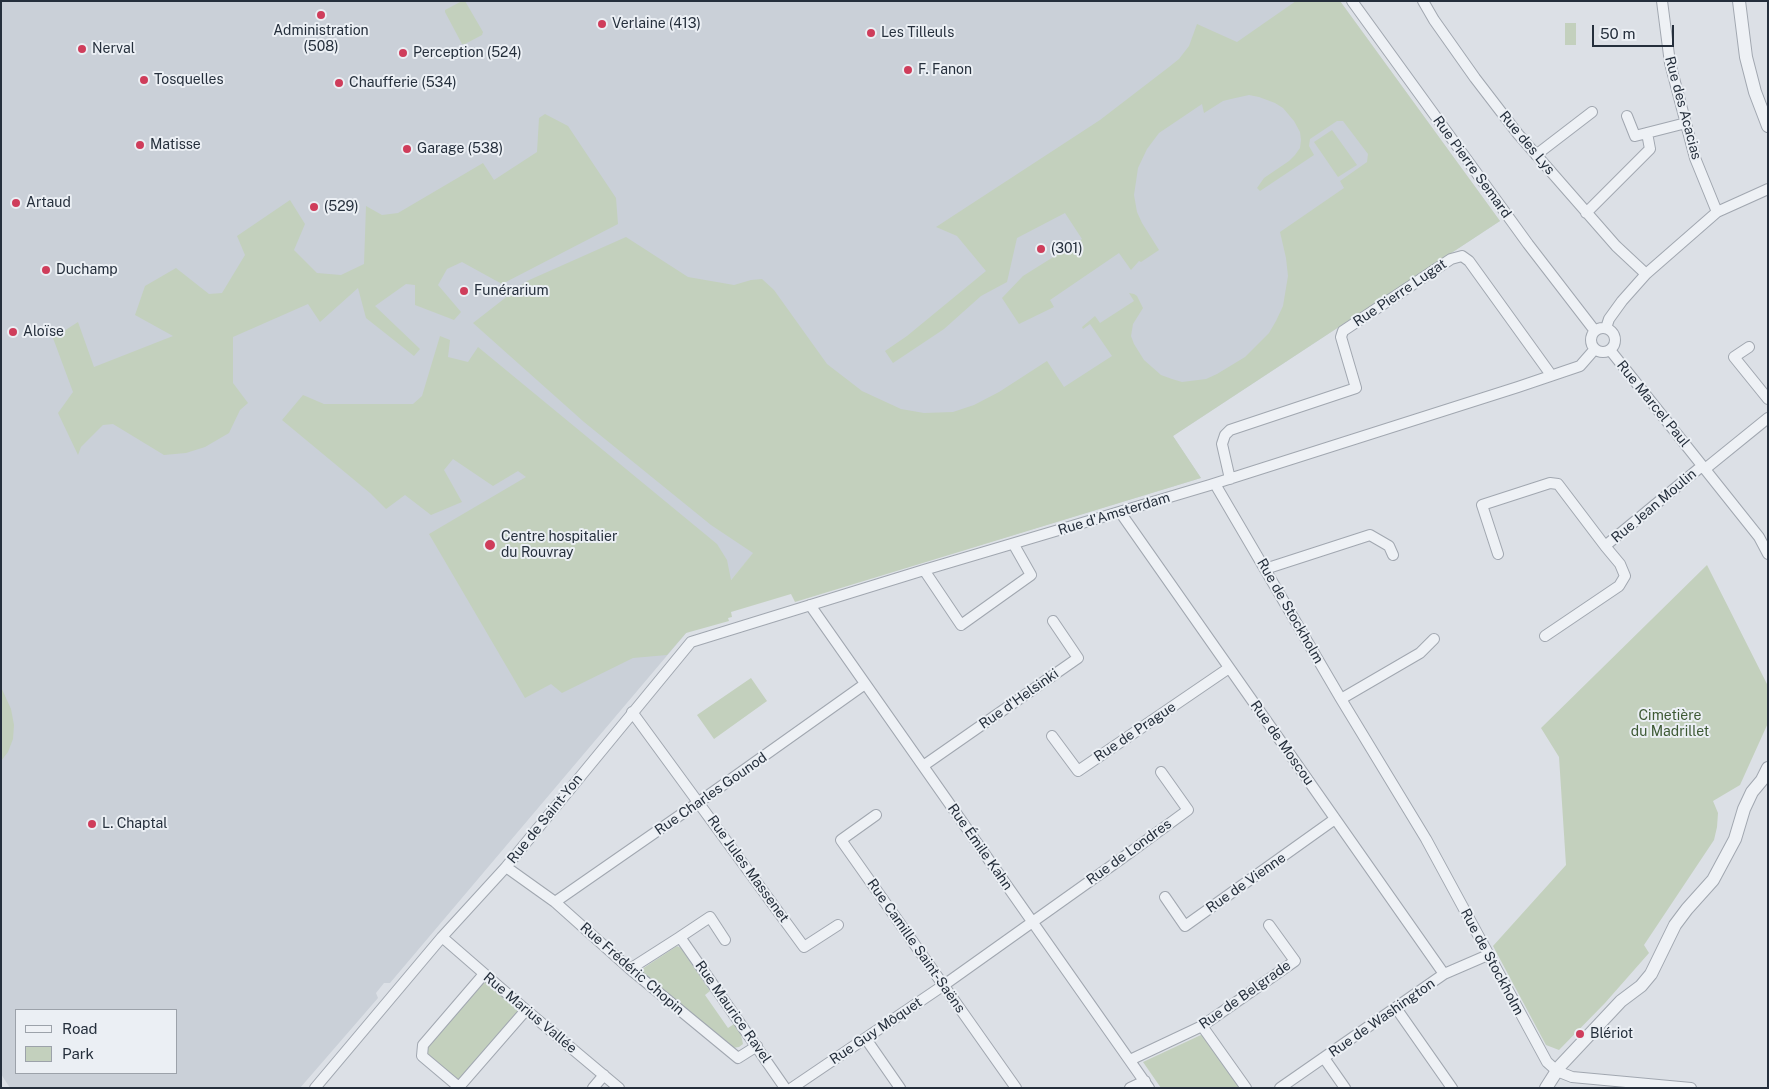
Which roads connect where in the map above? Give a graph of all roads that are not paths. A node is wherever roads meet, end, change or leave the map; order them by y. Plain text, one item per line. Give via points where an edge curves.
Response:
1 (1352, 1) edge
2 (1423, 1) edge
3 (1662, 1) edge
4 (1739, 1) edge
5 (1592, 112) dead end
6 (1627, 116) dead end
7 (1686, 123) junction
8 (1768, 126) edge
9 (1646, 133) junction
10 (1536, 155) junction
11 (1768, 189) edge
12 (1586, 212) junction
13 (1717, 212) junction
14 (1646, 274) junction
15 (1606, 328) junction
16 (1595, 331) junction
17 (1749, 347) dead end
18 (1594, 350) junction
19 (1610, 350) junction
20 (1550, 376) junction
21 (1768, 399) edge
22 (1768, 418) edge
23 (1704, 468) junction
24 (1230, 479) junction
25 (1215, 484) junction
26 (1120, 512) junction
27 (1014, 545) junction
28 (1605, 546) junction
29 (1498, 554) dead end
30 (1768, 554) edge
31 (1393, 555) dead end
32 (1265, 569) junction
33 (924, 570) junction
34 (810, 605) junction
35 (1053, 621) dead end
36 (1545, 636) dead end
37 (1434, 639) dead end
38 (1229, 668) junction
39 (865, 684) junction
40 (1341, 700) junction
41 (632, 712) junction
42 (1052, 736) dead end
43 (923, 766) junction
44 (1768, 768) edge
45 (1161, 772) dead end
46 (699, 802) junction
47 (876, 815) dead end
48 (1335, 819) junction
49 (506, 867) junction
50 (1165, 897) dead end
51 (555, 902) junction
52 (1032, 921) junction
53 (838, 925) dead end
54 (1269, 925) dead end
55 (680, 937) junction
56 (442, 938) junction
57 (726, 940) dead end
58 (1488, 956) junction
59 (630, 969) junction
60 (484, 974) junction
61 (1444, 974) junction
62 (944, 985) junction
63 (1396, 1008) junction
64 (526, 1010) junction
65 (1202, 1026) junction
66 (866, 1039) junction
67 (757, 1046) junction
68 (1324, 1058) junction
69 (1130, 1060) junction
70 (1556, 1071) junction
71 (604, 1075) junction
72 (1147, 1084) edge
73 (460, 1087) edge
74 (315, 1088) edge
75 (593, 1088) edge
76 (619, 1088) edge
77 (785, 1088) edge
78 (792, 1088) edge
79 (900, 1088) edge
80 (1016, 1088) edge
81 (1130, 1088) edge
82 (1246, 1088) edge
83 (1280, 1088) edge
84 (1345, 1088) edge
85 (1452, 1088) edge
86 (1546, 1088) edge
87 (1691, 1088) edge

1 - 16 street, Rue Pierre Semard
2 - 10 street, Rue des Lys via 1475,78
3 - 7 street, Rue des Acacias via 1670,63
4 - 8 street via 1746,57
5 - 10 street
6 - 9 street via 1635,136
7 - 9 street
7 - 13 street, Rue des Acacias via 1695,158
9 - 12 street via 1650,149
10 - 12 street, Rue des Lys
11 - 13 street
12 - 14 street, Rue des Lys
13 - 14 street
14 - 15 street via 1622,301
15 - 16 street
15 - 19 street via 1614,336
16 - 18 street via 1590,341
17 - 21 street via 1734,357
18 - 19 street
18 - 20 street via 1580,366
19 - 23 street, Rue Marcel Paul
20 - 24 street
20 - 24 street, Rue Pierre Lugat via 1469,260 1462,256 1451,259 1344,331 1341,337 1356,388 1230,430 1222,444
22 - 23 street, Rue Jean Moulin
23 - 28 street, Rue Jean Moulin
23 - 30 street, Rue Marcel Paul via 1759,537
24 - 25 street
25 - 26 street, Rue d'Amsterdam
25 - 32 street, Rue de Stockholm
26 - 27 street, Rue d'Amsterdam
26 - 38 street, Rue de Moscou
27 - 33 street, Rue d'Amsterdam
27 - 33 street via 1031,575 961,625
28 - 29 street, Rue Jean Moulin via 1558,484 1550,483 1482,505
28 - 36 street via 1625,576 1618,586
31 - 32 street via 1389,546 1370,535
32 - 40 street, Rue de Stockholm
33 - 34 street, Rue d'Amsterdam
34 - 39 street, Rue Émile Kahn
34 - 41 street, Rue de Saint-Yon via 691,642
35 - 43 street, Rue d'Helsinki via 1078,658
37 - 40 street via 1420,653
38 - 42 street, Rue de Prague via 1078,771
38 - 48 street, Rue de Moscou
39 - 43 street, Rue Émile Kahn
39 - 46 street, Rue Charles Gounod
40 - 58 street, Rue de Stockholm via 1426,839
41 - 46 street, Rue Jules Massenet
41 - 49 street, Rue de Saint-Yon
43 - 52 street, Rue Émile Kahn
44 - 70 street via 1752,792 1735,838 1713,880 1675,925 1650,974
45 - 52 street, Rue de Londres via 1188,810
46 - 51 street, Rue Charles Gounod
46 - 53 street, Rue Jules Massenet via 804,947
47 - 62 street, Rue Camille Saint-Saëns via 841,840
48 - 50 street, Rue de Vienne via 1185,926
48 - 61 street, Rue de Moscou
49 - 51 street, Rue Frédéric Chopin
49 - 56 street, Rue de Saint-Yon
51 - 59 street, Rue Frédéric Chopin
52 - 62 street, Rue Guy Môquet
52 - 69 street, Rue Émile Kahn
54 - 65 street, Rue de Belgrade via 1295,961
55 - 57 street via 710,917
55 - 59 street
55 - 67 street, Rue Maurice Ravel
56 - 60 street, Rue Marius Vallée
56 - 74 street, Rue de Saint-Yon
58 - 61 street, Rue de Washington
58 - 70 street, Rue de Stockholm via 1547,1062
59 - 67 street, Rue Frédéric Chopin via 738,1058
60 - 64 street, Rue Marius Vallée
60 - 73 street via 424,1044 422,1056
61 - 63 street, Rue de Washington
62 - 66 street, Rue Guy Môquet
62 - 80 street, Rue Camille Saint-Saëns
63 - 68 street, Rue de Washington
63 - 85 street
64 - 71 street, Rue Marius Vallée
64 - 73 street
65 - 69 street, Rue de Belgrade
65 - 82 street
66 - 78 street, Rue Guy Môquet
66 - 79 street
67 - 77 street, Rue Maurice Ravel
68 - 83 street, Rue de Washington
68 - 84 street
69 - 72 street, Rue Émile Kahn
70 - 86 street
70 - 87 street via 1572,1077
71 - 75 street
71 - 76 street, Rue Marius Vallée
72 - 81 street

